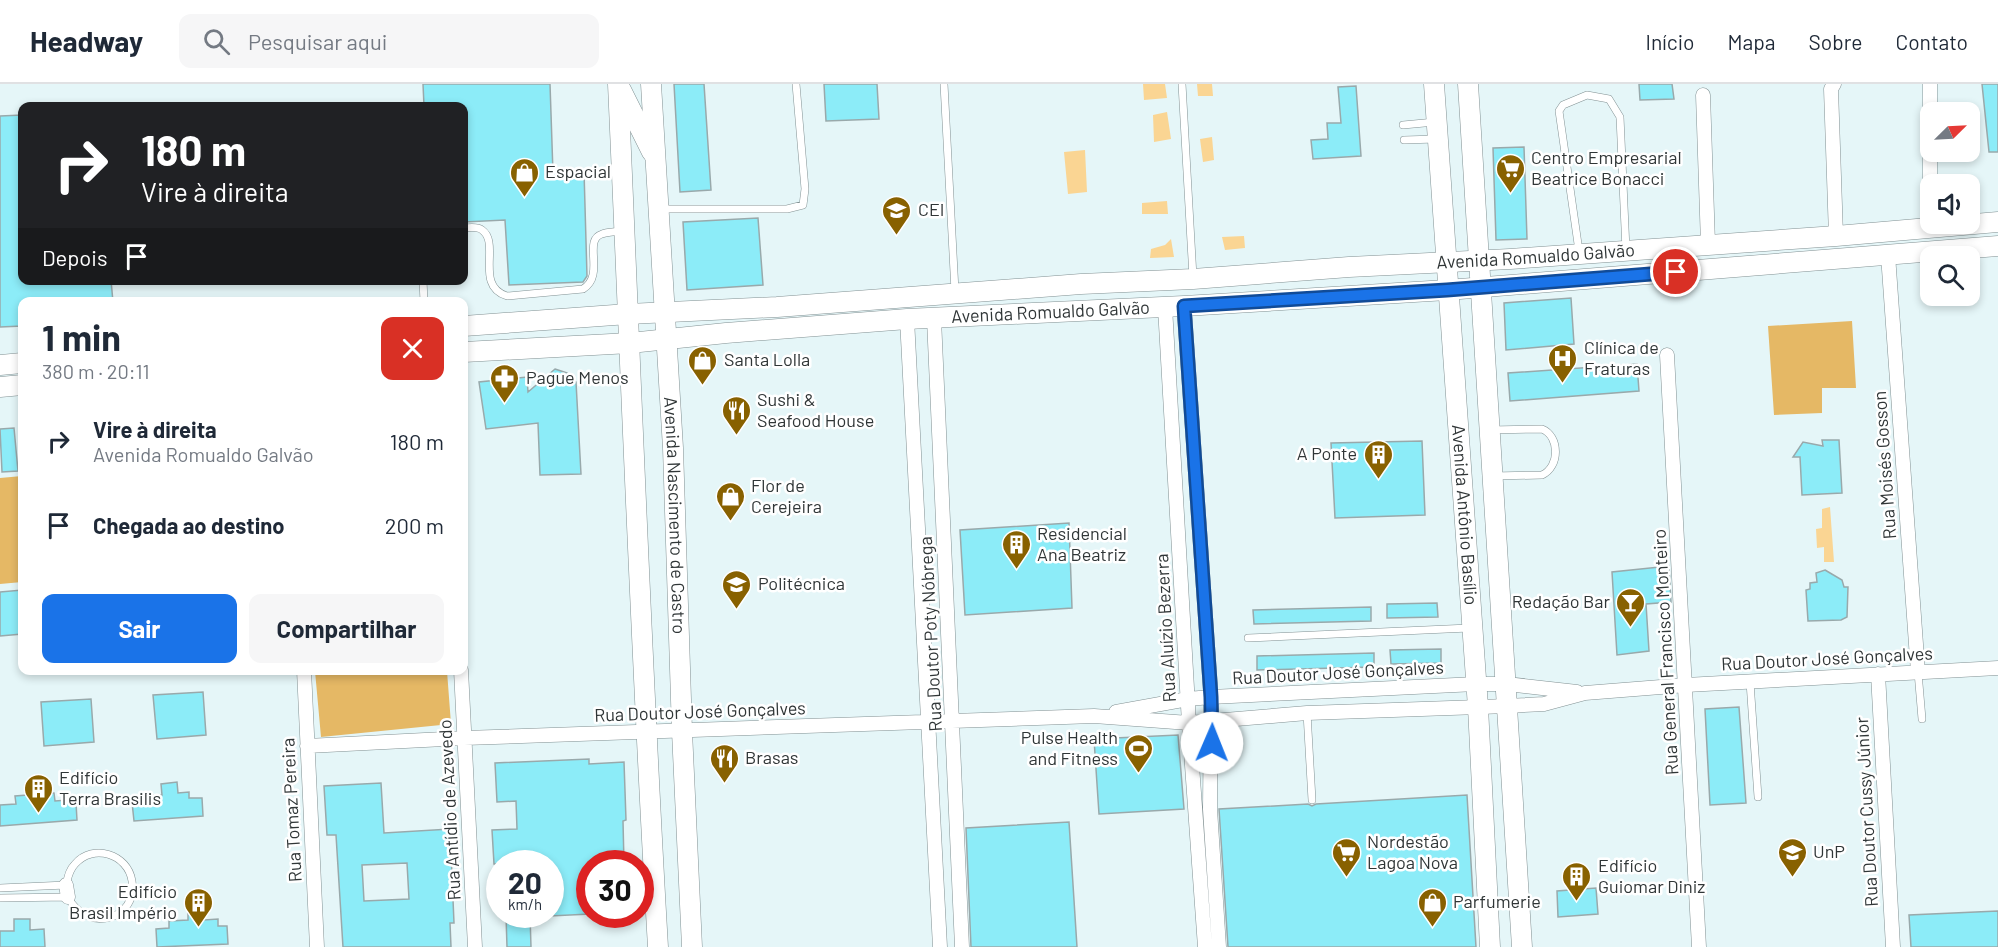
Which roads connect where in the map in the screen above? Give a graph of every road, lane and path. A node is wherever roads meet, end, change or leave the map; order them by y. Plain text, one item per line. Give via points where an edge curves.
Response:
1 (618, 84) edge
2 (651, 84) edge
3 (796, 84) edge
4 (944, 84) edge
5 (1182, 84) edge
6 (1434, 84) edge
7 (1468, 84) edge
8 (1834, 84) edge
9 (1930, 84) edge
10 (1703, 95) dead end
11 (1403, 125) dead end
12 (1436, 130) junction
13 (1404, 140) dead end
14 (656, 160) junction
15 (1930, 174) edge
16 (659, 209) junction
17 (1998, 222) edge
18 (1980, 223) edge
19 (1920, 227) edge
20 (468, 228) edge
21 (624, 231) junction
22 (1836, 236) junction
23 (1708, 244) junction
24 (1998, 246) edge
25 (1626, 250) junction
26 (1579, 254) junction
27 (1888, 255) junction
28 (1479, 261) junction
29 (1445, 262) junction
30 (1193, 279) junction
31 (1480, 287) junction
32 (1447, 290) junction
33 (955, 293) junction
34 (1174, 307) junction
35 (666, 312) junction
36 (628, 314) junction
37 (907, 319) junction
38 (934, 319) junction
39 (468, 326) edge
40 (668, 339) junction
41 (630, 343) junction
42 (468, 352) edge
43 (1667, 355) dead end
44 (18, 363) edge
45 (0, 365) edge
46 (18, 385) edge
47 (0, 387) edge
48 (1488, 428) junction
49 (1460, 459) junction
50 (1492, 476) junction
51 (1472, 627) junction
52 (1248, 638) dead end
53 (1998, 668) edge
54 (1918, 672) junction
55 (1878, 674) junction
56 (304, 675) edge
57 (461, 675) edge
58 (1750, 682) junction
59 (1476, 684) junction
60 (1507, 684) junction
61 (1686, 686) junction
62 (1585, 693) junction
63 (1269, 694) junction
64 (1211, 697) junction
65 (1188, 699) junction
66 (1508, 706) junction
67 (1478, 707) junction
68 (1307, 713) junction
69 (1094, 716) junction
70 (1271, 716) junction
71 (1922, 719) dead end
72 (953, 721) junction
73 (1212, 721) junction
74 (927, 722) junction
75 (1189, 723) junction
76 (682, 731) junction
77 (645, 733) junction
78 (464, 738) junction
79 (307, 746) junction
80 (1758, 797) dead end
81 (1312, 800) dead end
82 (1484, 823) junction
83 (935, 831) junction
84 (958, 831) junction
85 (1205, 844) junction
86 (1517, 879) junction
87 (0, 888) edge
88 (67, 891) junction
89 (0, 898) edge
90 (1219, 945) edge
91 (1205, 946) edge
92 (317, 947) edge
93 (475, 947) edge
94 (658, 947) edge
95 (692, 947) edge
96 (940, 947) edge
97 (962, 947) edge
98 (1490, 947) edge
99 (1522, 947) edge
100 (1699, 947) edge
101 (1893, 947) edge

1 - 14 main road
1 - 21 main road, Avenida Nascimento de Castro
2 - 14 main road, Avenida Nascimento de Castro
3 - 16 lane via 805,189 802,205 787,209
4 - 33 lane
5 - 30 lane
6 - 12 main road, Avenida Antônio Basílio
7 - 28 main road, Avenida Antônio Basílio
8 - 22 street via 1831,89
9 - 15 street
10 - 23 street
11 - 12 lane
12 - 13 lane
12 - 29 main road, Avenida Antônio Basílio
14 - 16 main road, Avenida Nascimento de Castro
16 - 35 main road, Avenida Nascimento de Castro
17 - 18 main road, Avenida Romualdo Galvão
19 - 22 main road, Avenida Romualdo Galvão
20 - 21 lane via 483,230 488,237 491,281 499,293 507,296 589,286 594,274 595,238
21 - 36 main road, Avenida Nascimento de Castro
22 - 23 main road, Avenida Romualdo Galvão
23 - 25 main road, Avenida Romualdo Galvão
24 - 27 main road, Avenida Romualdo Galvão
25 - 26 main road, Avenida Romualdo Galvão
25 - 26 lane via 1620,117 1609,99 1587,94 1563,105 1559,111
26 - 28 main road, Avenida Romualdo Galvão
27 - 31 main road, Avenida Romualdo Galvão
27 - 54 street, Rua Moisés Gosson
28 - 29 main road, Avenida Romualdo Galvão
28 - 31 main road, Avenida Antônio Basílio
29 - 30 main road, Avenida Romualdo Galvão
29 - 32 main road, Avenida Antônio Basílio
30 - 33 main road, Avenida Romualdo Galvão
31 - 32 main road, Avenida Romualdo Galvão
31 - 48 main road, Avenida Antônio Basílio
32 - 34 main road, Avenida Romualdo Galvão
32 - 49 main road, Avenida Antônio Basílio
33 - 35 main road, Avenida Romualdo Galvão
34 - 38 main road, Avenida Romualdo Galvão
34 - 64 street, Rua Aluízio Bezerra
34 - 65 street, Rua Aluízio Bezerra
35 - 36 main road, Avenida Romualdo Galvão
35 - 40 main road, Avenida Nascimento de Castro
36 - 39 main road, Avenida Romualdo Galvão
36 - 41 main road, Avenida Nascimento de Castro
37 - 38 main road, Avenida Romualdo Galvão
37 - 40 main road, Avenida Romualdo Galvão
37 - 74 street, Rua Doutor Poty Nóbrega
38 - 72 street, Rua Doutor Poty Nóbrega
40 - 41 main road, Avenida Romualdo Galvão
40 - 76 main road, Avenida Nascimento de Castro
41 - 42 main road, Avenida Romualdo Galvão
41 - 77 main road, Avenida Nascimento de Castro
43 - 61 street, Rua General Francisco Monteiro
44 - 45 main road
46 - 47 main road
48 - 49 main road
48 - 50 main road, Avenida Antônio Basílio
48 - 50 lane via 1542,429 1554,442 1555,462 1548,472
49 - 51 main road, Avenida Antônio Basílio
50 - 60 main road, Avenida Antônio Basílio
51 - 52 lane
51 - 59 main road, Avenida Antônio Basílio
53 - 54 street, Rua Doutor José Gonçalves
54 - 55 street, Rua Doutor José Gonçalves
54 - 71 lane
55 - 58 street, Rua Doutor José Gonçalves
55 - 101 street, Rua Doutor Cussy Júnior
56 - 79 street, Rua Tomaz Pereira
57 - 78 street, Rua Antídio de Azevedo
58 - 61 street, Rua Doutor José Gonçalves
58 - 80 lane
59 - 60 street, Rua Doutor José Gonçalves
59 - 63 street, Rua Doutor José Gonçalves
59 - 67 main road, Avenida Antônio Basílio
60 - 62 street, Rua Doutor José Gonçalves
60 - 66 main road, Avenida Antônio Basílio
61 - 62 street, Rua Doutor José Gonçalves
61 - 100 street, Rua General Francisco Monteiro
62 - 66 street, Rua Doutor José Gonçalves via 1544,704
63 - 64 street, Rua Doutor José Gonçalves
63 - 70 street
64 - 65 street, Rua Doutor José Gonçalves
64 - 73 street, Rua Aluízio Bezerra
65 - 69 street, Rua Doutor José Gonçalves
65 - 75 street, Rua Aluízio Bezerra
66 - 67 street, Rua Doutor José Gonçalves
66 - 86 main road, Avenida Antônio Basílio
67 - 68 street, Rua Doutor José Gonçalves
67 - 82 main road, Avenida Antônio Basílio
68 - 70 street, Rua Doutor José Gonçalves
68 - 81 lane
69 - 72 street, Rua Doutor José Gonçalves
69 - 75 street, Rua Doutor José Gonçalves
70 - 73 street, Rua Doutor José Gonçalves
72 - 74 street, Rua Doutor José Gonçalves
72 - 84 street, Rua Doutor Poty Nóbrega
73 - 75 street, Rua Doutor José Gonçalves
73 - 85 street, Rua Aluízio Bezerra
74 - 76 street, Rua Doutor José Gonçalves
74 - 83 street, Rua Doutor Poty Nóbrega
75 - 85 street, Rua Aluízio Bezerra
76 - 77 street, Rua Doutor José Gonçalves
76 - 95 main road, Avenida Nascimento de Castro
77 - 78 street, Rua Doutor José Gonçalves
77 - 94 main road, Avenida Nascimento de Castro
78 - 79 street, Rua Doutor José Gonçalves
78 - 93 street, Rua Antídio de Azevedo
79 - 92 street, Rua Tomaz Pereira
82 - 86 main road
82 - 98 main road, Avenida Antônio Basílio
83 - 84 street
83 - 96 street, Rua Doutor Poty Nóbrega
84 - 97 street, Rua Doutor Poty Nóbrega
85 - 90 street, Rua Aluízio Bezerra
85 - 91 street, Rua Aluízio Bezerra
86 - 99 main road, Avenida Antônio Basílio
87 - 88 lane
88 - 88 lane via 75,863 101,852 119,858 133,883 129,902 107,918 97,919 79,912
88 - 89 lane
90 - 91 lane

